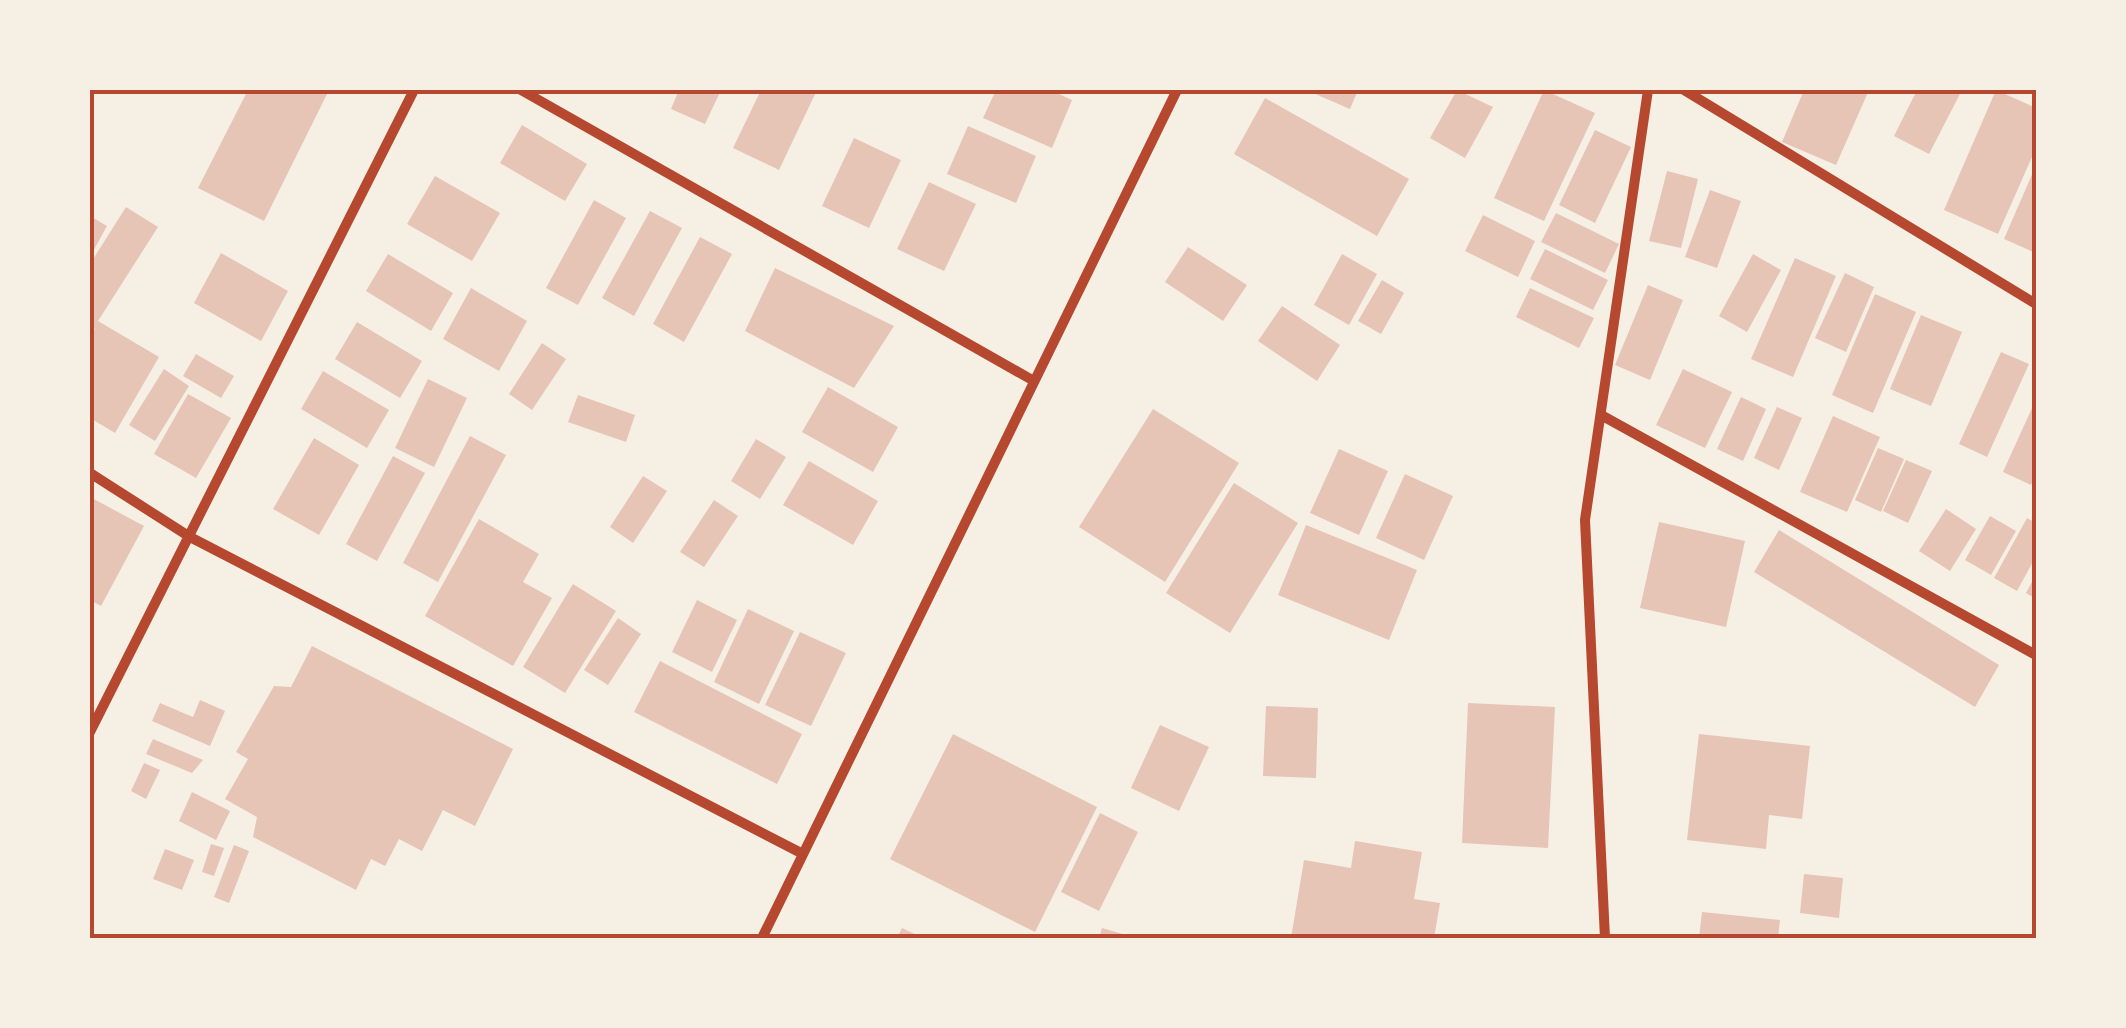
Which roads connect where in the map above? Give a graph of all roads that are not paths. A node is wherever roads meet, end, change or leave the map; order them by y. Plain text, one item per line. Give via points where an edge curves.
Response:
1 (414, 90) edge
2 (521, 90) edge
3 (1177, 90) edge
4 (1648, 90) edge
5 (1684, 90) edge
6 (2036, 304) edge
7 (1034, 382) junction
8 (1601, 415) junction
9 (90, 473) edge
10 (190, 537) junction
11 (2036, 655) edge
12 (90, 732) edge
13 (803, 854) junction
14 (762, 938) edge
15 (1605, 938) edge

1 - 10 street
2 - 7 street
3 - 7 street
4 - 8 street
5 - 6 street
7 - 13 street
8 - 11 street
8 - 15 street via 1585,520
9 - 10 street
10 - 12 street
10 - 13 street
13 - 14 street

